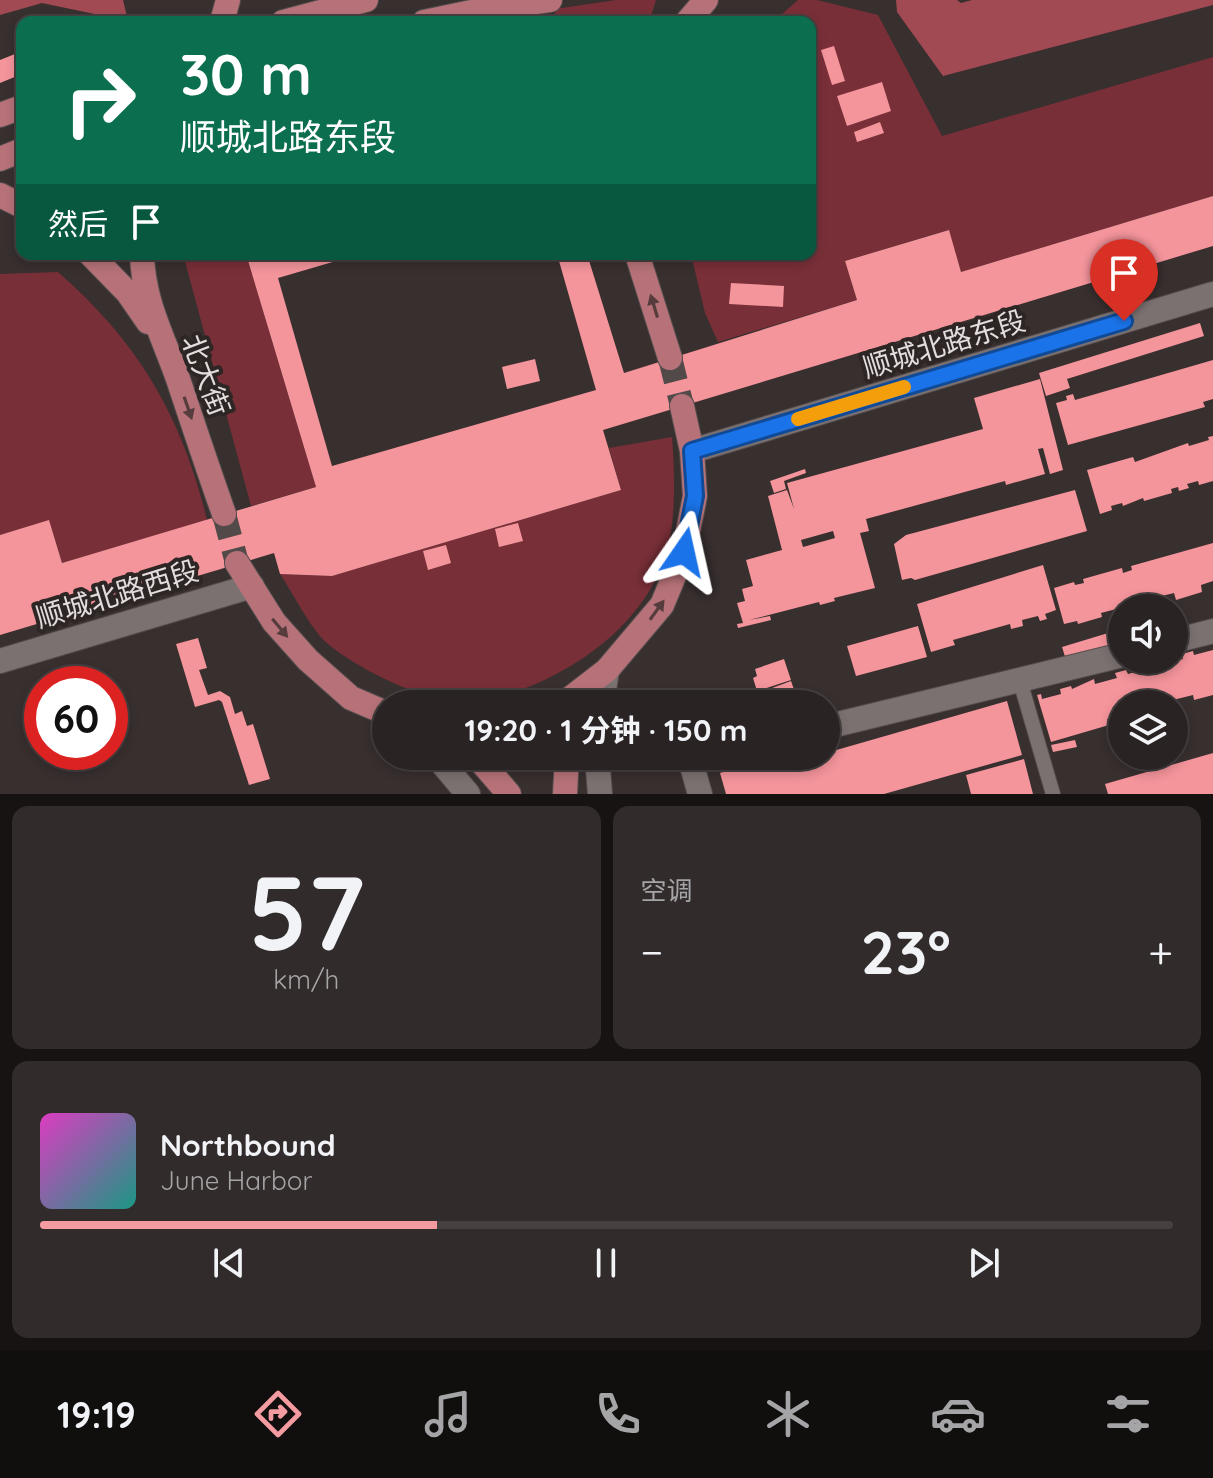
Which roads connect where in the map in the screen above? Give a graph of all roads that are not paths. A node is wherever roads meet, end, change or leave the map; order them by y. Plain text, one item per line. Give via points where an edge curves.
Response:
1 (366, 0) edge
2 (550, 0) edge
3 (706, 0) edge
4 (479, 4) edge
5 (306, 16) edge
6 (442, 16) edge
7 (500, 16) edge
8 (692, 16) edge
9 (96, 260) edge
10 (143, 260) edge
11 (639, 260) edge
12 (1213, 294) edge
13 (670, 358) tunnel mouth
14 (176, 374) junction
15 (682, 406) tunnel mouth
16 (692, 451) junction
17 (224, 514) tunnel mouth
18 (237, 563) tunnel mouth
19 (252, 586) junction
20 (1213, 631) edge
21 (1188, 637) edge
22 (1108, 659) edge
23 (0, 661) edge
24 (607, 670) junction
25 (1020, 681) junction
26 (581, 690) edge
27 (597, 690) edge
28 (604, 690) edge
29 (372, 707) edge
30 (840, 724) edge
31 (448, 770) edge
32 (488, 770) edge
33 (566, 770) edge
34 (598, 770) edge
35 (693, 770) edge
36 (468, 794) edge
37 (509, 794) edge
38 (565, 794) edge
39 (600, 794) edge
40 (700, 794) edge
41 (1053, 794) edge

1 - 5 main road
2 - 4 main road
3 - 8 main road
4 - 6 main road
4 - 7 main road
9 - 14 main road via 146,318
10 - 14 main road, 北大街 via 153,321
13 -> 11 main road
12 - 16 street, 顺城北路东段
14 -> 17 main road, 北大街
15 - 16 main road
24 -> 16 main road via 662,605 684,552 695,496
18 - 19 main road
19 - 23 street, 顺城北路西段
19 -> 29 main road via 274,622 308,660 351,698
20 - 21 street
22 - 25 street
24 - 26 main road
24 - 27 main road
24 - 28 street
25 - 30 street
25 - 41 lane
31 - 36 street
32 - 37 main road
33 - 38 main road
34 - 39 street
35 - 40 street

